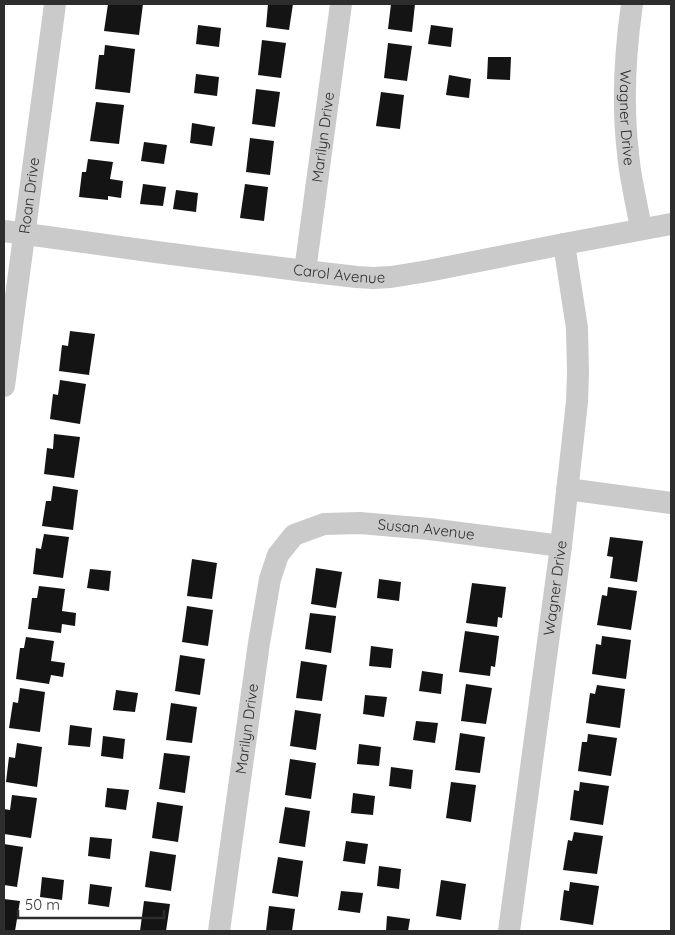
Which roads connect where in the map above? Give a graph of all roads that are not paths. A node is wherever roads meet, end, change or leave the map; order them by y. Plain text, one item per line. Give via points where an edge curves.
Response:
1 (55, 4) edge
2 (341, 4) edge
3 (632, 4) edge
4 (671, 224) edge
5 (641, 229) junction
6 (14, 233) edge
7 (564, 244) junction
8 (305, 272) junction
9 (4, 386) edge
10 (567, 489) junction
11 (671, 504) edge
12 (294, 535) joint
13 (561, 546) junction
14 (219, 931) edge
15 (509, 931) edge

1 - 6 street, Roan Drive
2 - 8 street, Marilyn Drive
3 - 5 street, Wagner Drive via 625,73 625,119
4 - 5 street, Carol Avenue
5 - 7 street, Carol Avenue
6 - 8 street, Carol Avenue
6 - 9 street, Roan Drive
7 - 8 street, Carol Avenue via 391,277
7 - 10 street, Wagner Drive via 577,328 578,373
10 - 11 street
10 - 13 street, Wagner Drive
12 - 13 street, Susan Avenue via 324,524 360,523
12 - 14 street, Marilyn Drive via 278,555 270,579
13 - 15 street, Wagner Drive

